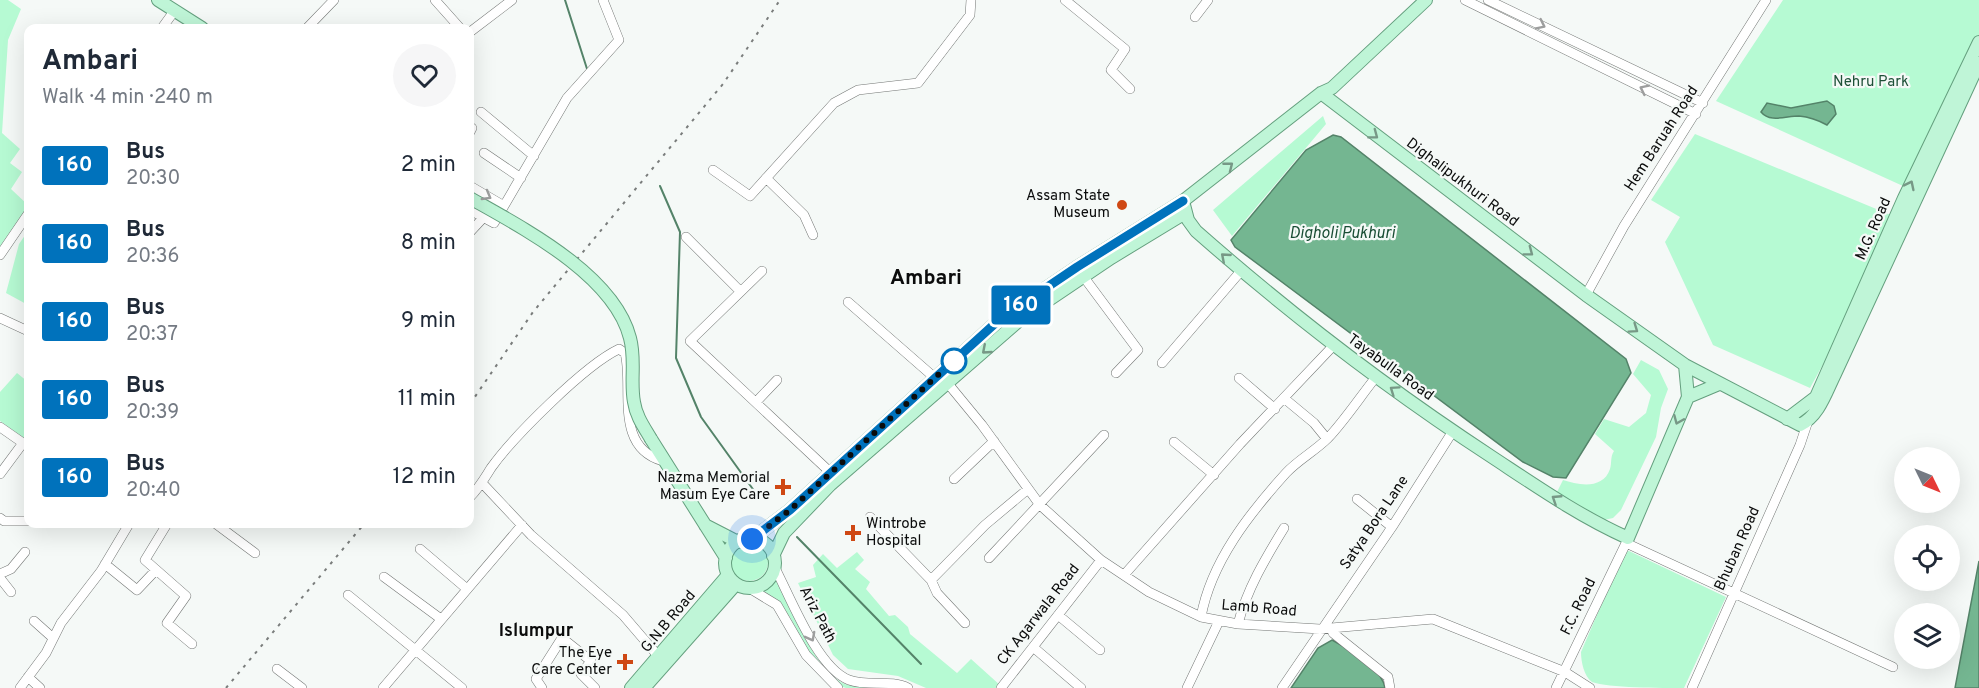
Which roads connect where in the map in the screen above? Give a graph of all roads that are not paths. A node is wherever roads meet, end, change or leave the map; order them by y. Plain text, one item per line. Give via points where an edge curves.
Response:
1 (158, 0) edge
2 (334, 0) edge
3 (435, 0) edge
4 (512, 0) edge
5 (603, 0) edge
6 (971, 0) edge
7 (1065, 0) edge
8 (1208, 0) edge
9 (1426, 0) edge
10 (1465, 0) edge
11 (1488, 0) edge
12 (1766, 0) edge
13 (175, 10) junction
14 (1195, 17) dead end
15 (165, 24) edge
16 (196, 24) edge
17 (312, 24) edge
18 (456, 24) edge
19 (474, 29) edge
20 (1979, 42) edge
21 (1979, 63) edge
22 (1130, 89) dead end
23 (1327, 93) junction
24 (1703, 103) junction
25 (481, 112) dead end
26 (1696, 114) junction
27 (484, 153) dead end
28 (534, 156) junction
29 (713, 170) dead end
30 (521, 178) junction
31 (766, 178) junction
32 (474, 188) edge
33 (474, 200) edge
34 (504, 206) junction
35 (1184, 207) junction
36 (474, 212) edge
37 (483, 218) junction
38 (24, 220) edge
39 (474, 228) edge
40 (813, 235) dead end
41 (686, 237) dead end
42 (0, 255) edge
43 (762, 271) dead end
44 (1240, 271) junction
45 (1083, 276) junction
46 (740, 291) junction
47 (1586, 295) junction
48 (848, 302) dead end
49 (0, 318) edge
50 (24, 329) edge
51 (1334, 345) junction
52 (1162, 363) dead end
53 (1684, 365) junction
54 (1116, 373) dead end
55 (1376, 377) junction
56 (941, 378) junction
57 (1239, 378) dead end
58 (777, 380) dead end
59 (1719, 384) junction
60 (1688, 397) junction
61 (1285, 399) junction
62 (756, 402) junction
63 (1809, 404) junction
64 (1275, 409) junction
65 (1787, 419) junction
66 (1809, 420) junction
67 (0, 427) edge
68 (1453, 431) junction
69 (1104, 435) dead end
70 (1327, 439) junction
71 (994, 441) junction
72 (1174, 442) dead end
73 (663, 461) junction
74 (830, 472) junction
75 (0, 474) edge
76 (1214, 475) junction
77 (954, 478) dead end
78 (483, 484) junction
79 (1028, 489) junction
80 (474, 493) edge
81 (1357, 499) dead end
82 (1040, 505) junction
83 (870, 517) dead end
84 (0, 518) edge
85 (24, 521) edge
86 (522, 525) junction
87 (705, 525) junction
88 (1392, 527) junction
89 (127, 528) edge
90 (165, 528) edge
91 (221, 528) edge
92 (1284, 528) dead end
93 (752, 539) junction
94 (1627, 541) junction
95 (738, 542) junction
96 (420, 549) dead end
97 (25, 552) dead end
98 (255, 553) dead end
99 (726, 558) junction
100 (989, 558) dead end
101 (1101, 560) junction
102 (774, 561) junction
103 (105, 564) junction
104 (156, 570) junction
105 (1124, 575) junction
106 (0, 576) edge
107 (384, 577) dead end
108 (931, 580) junction
109 (738, 582) junction
110 (467, 589) junction
111 (11, 592) dead end
112 (1735, 593) junction
113 (348, 595) dead end
114 (1058, 615) junction
115 (1202, 617) junction
116 (441, 619) junction
117 (34, 621) dead end
118 (1219, 621) junction
119 (965, 623) dead end
120 (1238, 624) junction
121 (1330, 628) junction
122 (1320, 629) junction
123 (53, 638) junction
124 (192, 644) dead end
125 (1033, 647) junction
126 (416, 649) junction
127 (1100, 650) dead end
128 (659, 657) junction
129 (1893, 668) dead end
130 (277, 669) dead end
131 (1565, 672) junction
132 (28, 678) junction
133 (1004, 685) edge
134 (20, 688) edge
135 (40, 688) edge
136 (302, 688) edge
137 (383, 688) edge
138 (462, 688) edge
139 (542, 688) edge
140 (595, 688) edge
141 (631, 688) edge
142 (644, 688) edge
143 (838, 688) edge
144 (908, 688) edge
145 (1015, 688) edge
146 (1081, 688) edge
147 (1187, 688) edge
148 (1282, 688) edge
149 (1390, 688) edge
150 (1556, 688) edge
151 (1590, 688) edge
152 (1692, 688) edge

1 - 13 main road
2 - 17 street
3 - 18 street
4 - 19 street
5 - 28 street via 619,40 567,98
6 - 31 street via 969,15 918,83 858,90 834,103
7 - 22 street via 1125,50 1111,70
8 - 14 street
9 - 23 main road
26 -> 10 street
11 -> 24 street
12 - 24 street, Hem Baruah Road
13 - 15 street
13 - 16 main road
63 -> 20 main road, M.G. Road via 1816,397 1904,198
21 - 66 main road via 1836,374
35 -> 23 main road
23 -> 47 main road, Dighalipukhuri Road
24 - 26 street, Hem Baruah Road
25 - 28 street
26 - 47 street, Hem Baruah Road via 1624,226
27 - 30 street
28 - 30 street
29 - 31 street via 750,196
30 - 34 street
31 - 40 street via 804,215
32 -> 34 street
33 - 73 main road, bridge via 524,229 609,294 633,351 634,404
34 - 37 street via 494,223
44 -> 35 main road, Tayabulla Road via 1196,231
35 - 45 main road
35 - 56 main road via 1077,267 1000,319
36 - 37 street
37 - 39 street
38 - 42 street
41 - 46 street
43 - 46 street
44 - 51 main road, Tayabulla Road
44 - 52 street
45 - 54 street via 1138,350
45 -> 56 main road
46 - 62 street via 690,341
47 -> 53 main road, Dighalipukhuri Road
48 - 56 street, Lamb Road
49 - 50 street
51 - 55 main road, Tayabulla Road
51 - 61 street
53 - 59 main road, Dighalipukhuri Road
53 - 60 main road
68 -> 55 main road, Tayabulla Road
55 - 70 street
56 - 71 street, Lamb Road
56 - 74 main road
56 - 102 main road via 784,533
57 - 64 street
58 - 62 street
59 - 60 main road
59 - 65 main road, Dighalipukhuri Road
60 -> 94 main road
61 - 64 street
61 - 70 street
62 - 74 street
63 - 65 main road, M.G. Road
63 - 66 street
64 - 76 street
65 - 66 main road via 1800,425
66 - 112 street, Bhuban Road
67 - 75 street via 23,444
68 - 88 street, Satya Bora Lane
94 -> 68 main road, Tayabulla Road
69 - 82 street
70 - 115 street via 1287,472 1247,521 1219,562 1206,593
71 - 77 street
71 - 79 street, Lamb Road
72 - 76 street
73 - 78 street via 650,455 631,427 627,360 619,350 600,361 536,418 491,469
73 - 87 main road
74 - 93 main road
76 - 105 street
78 - 80 street
78 - 86 street
79 - 82 street, Lamb Road
79 - 108 street via 985,525
81 - 88 street
82 - 100 street
82 - 101 street, Lamb Road
83 - 108 street
84 - 85 street
86 - 110 street
86 - 128 street via 623,615
87 - 95 main road
87 - 99 main road
88 - 122 street, Satya Bora Lane
89 - 103 street
90 - 104 street via 145,560
91 - 98 street
92 - 120 street via 1261,566
93 - 95 main road
93 - 102 main road via 765,544
94 - 112 street
94 - 131 street, F.C. Road
95 - 99 main road
96 - 110 street
97 - 106 street
99 - 109 main road
101 - 105 street, Lamb Road
101 - 114 street, CK Agarwala Road
102 - 109 main road via 767,580
102 -> 144 street, Ariz Path via 822,656 839,673 855,681
103 - 104 street via 137,590
103 - 123 street
104 - 124 street via 186,596 167,623
105 - 115 street, Lamb Road via 1149,592
106 - 111 street
107 - 116 street
108 - 119 street via 937,593
109 - 128 main road, G.N.B Road
109 - 142 main road, G.N.B Road
109 - 143 street, Ariz Path via 777,605 806,655
110 - 116 street
112 - 129 street
112 - 152 street, Bhuban Road
113 - 126 street
114 - 125 street, CK Agarwala Road
114 - 127 street
115 - 118 street, Lamb Road
116 - 126 street
117 - 123 street
118 - 120 street, Lamb Road
118 - 147 street
120 - 122 street, Lamb Road
121 - 122 street, Lamb Road
121 - 131 street, Lamb Road via 1432,619
121 - 149 street via 1388,677
122 - 148 street, Satya Bora Lane
123 - 132 street
125 - 133 street, CK Agarwala Road
125 - 146 street
126 - 137 street
126 - 138 street
128 - 141 main road, G.N.B Road
130 - 136 street
131 - 150 street, F.C. Road
131 - 151 street, Lamb Road
132 - 134 street
132 - 135 street
133 - 145 street
139 - 140 street via 536,679 562,638 591,662 581,674

